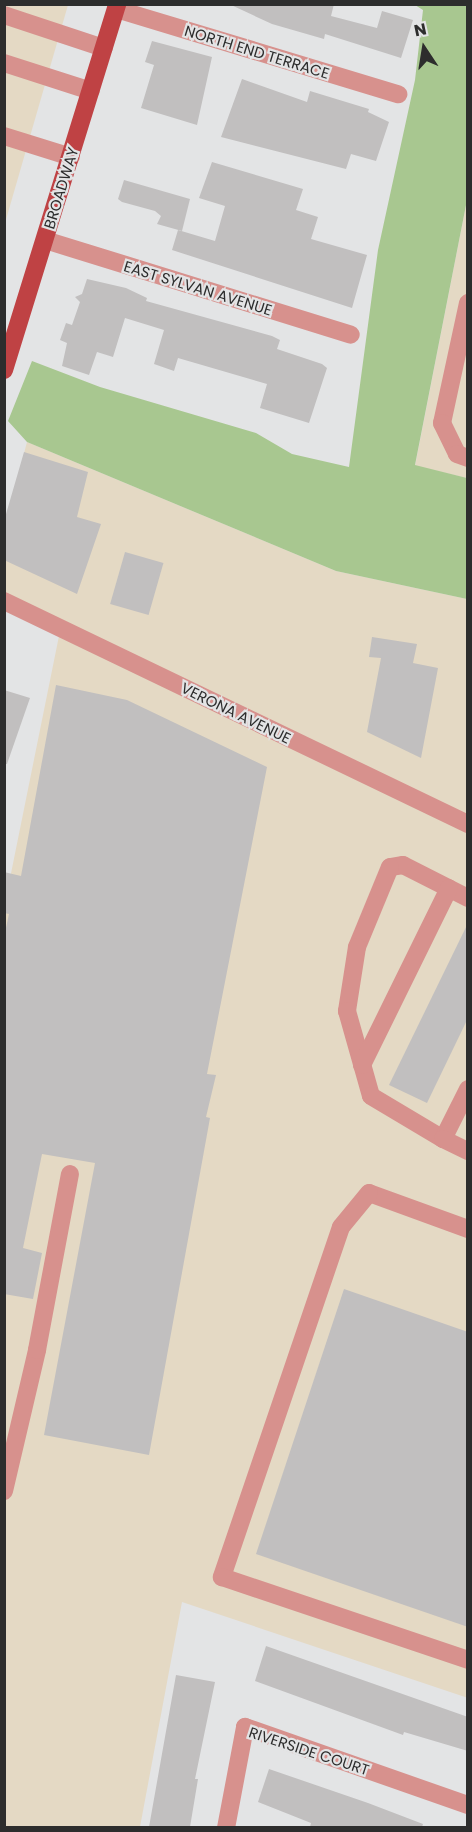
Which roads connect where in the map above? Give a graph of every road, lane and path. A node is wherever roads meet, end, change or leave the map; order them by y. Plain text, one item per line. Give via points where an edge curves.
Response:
1 (116, 7) edge
2 (4, 15) edge
3 (104, 48) junction
4 (4, 63) edge
5 (91, 91) junction
6 (398, 94) dead end
7 (4, 136) edge
8 (71, 157) junction
9 (45, 240) junction
10 (468, 303) edge
11 (351, 335) dead end
12 (4, 370) edge
13 (468, 458) edge
14 (4, 601) edge
15 (468, 824) edge
16 (449, 888) junction
17 (468, 898) edge
18 (362, 1065) junction
19 (468, 1089) edge
20 (443, 1139) junction
21 (468, 1151) edge
22 (70, 1174) dead end
23 (468, 1229) edge
24 (4, 1491) edge
25 (468, 1660) edge
26 (468, 1805) edge
27 (226, 1827) edge

1 - 3 main road, BROADWAY
1 - 6 street, NORTH END TERRACE
2 - 3 street
3 - 5 main road, BROADWAY
4 - 5 street
5 - 8 main road, BROADWAY
7 - 8 street
8 - 9 main road, BROADWAY
9 - 11 street, EAST SYLVAN AVENUE
9 - 12 main road, BROADWAY
10 - 13 street via 442,423 458,454
14 - 15 street, VERONA AVENUE
16 - 17 street
16 - 18 street
16 - 18 street via 403,865 390,867 384,875 357,947 347,1011
18 - 20 street via 371,1096
19 - 20 street
20 - 21 street
22 - 24 street via 37,1350
23 - 25 street via 369,1193 341,1227 222,1577
26 - 27 street, RIVERSIDE COURT via 245,1727

